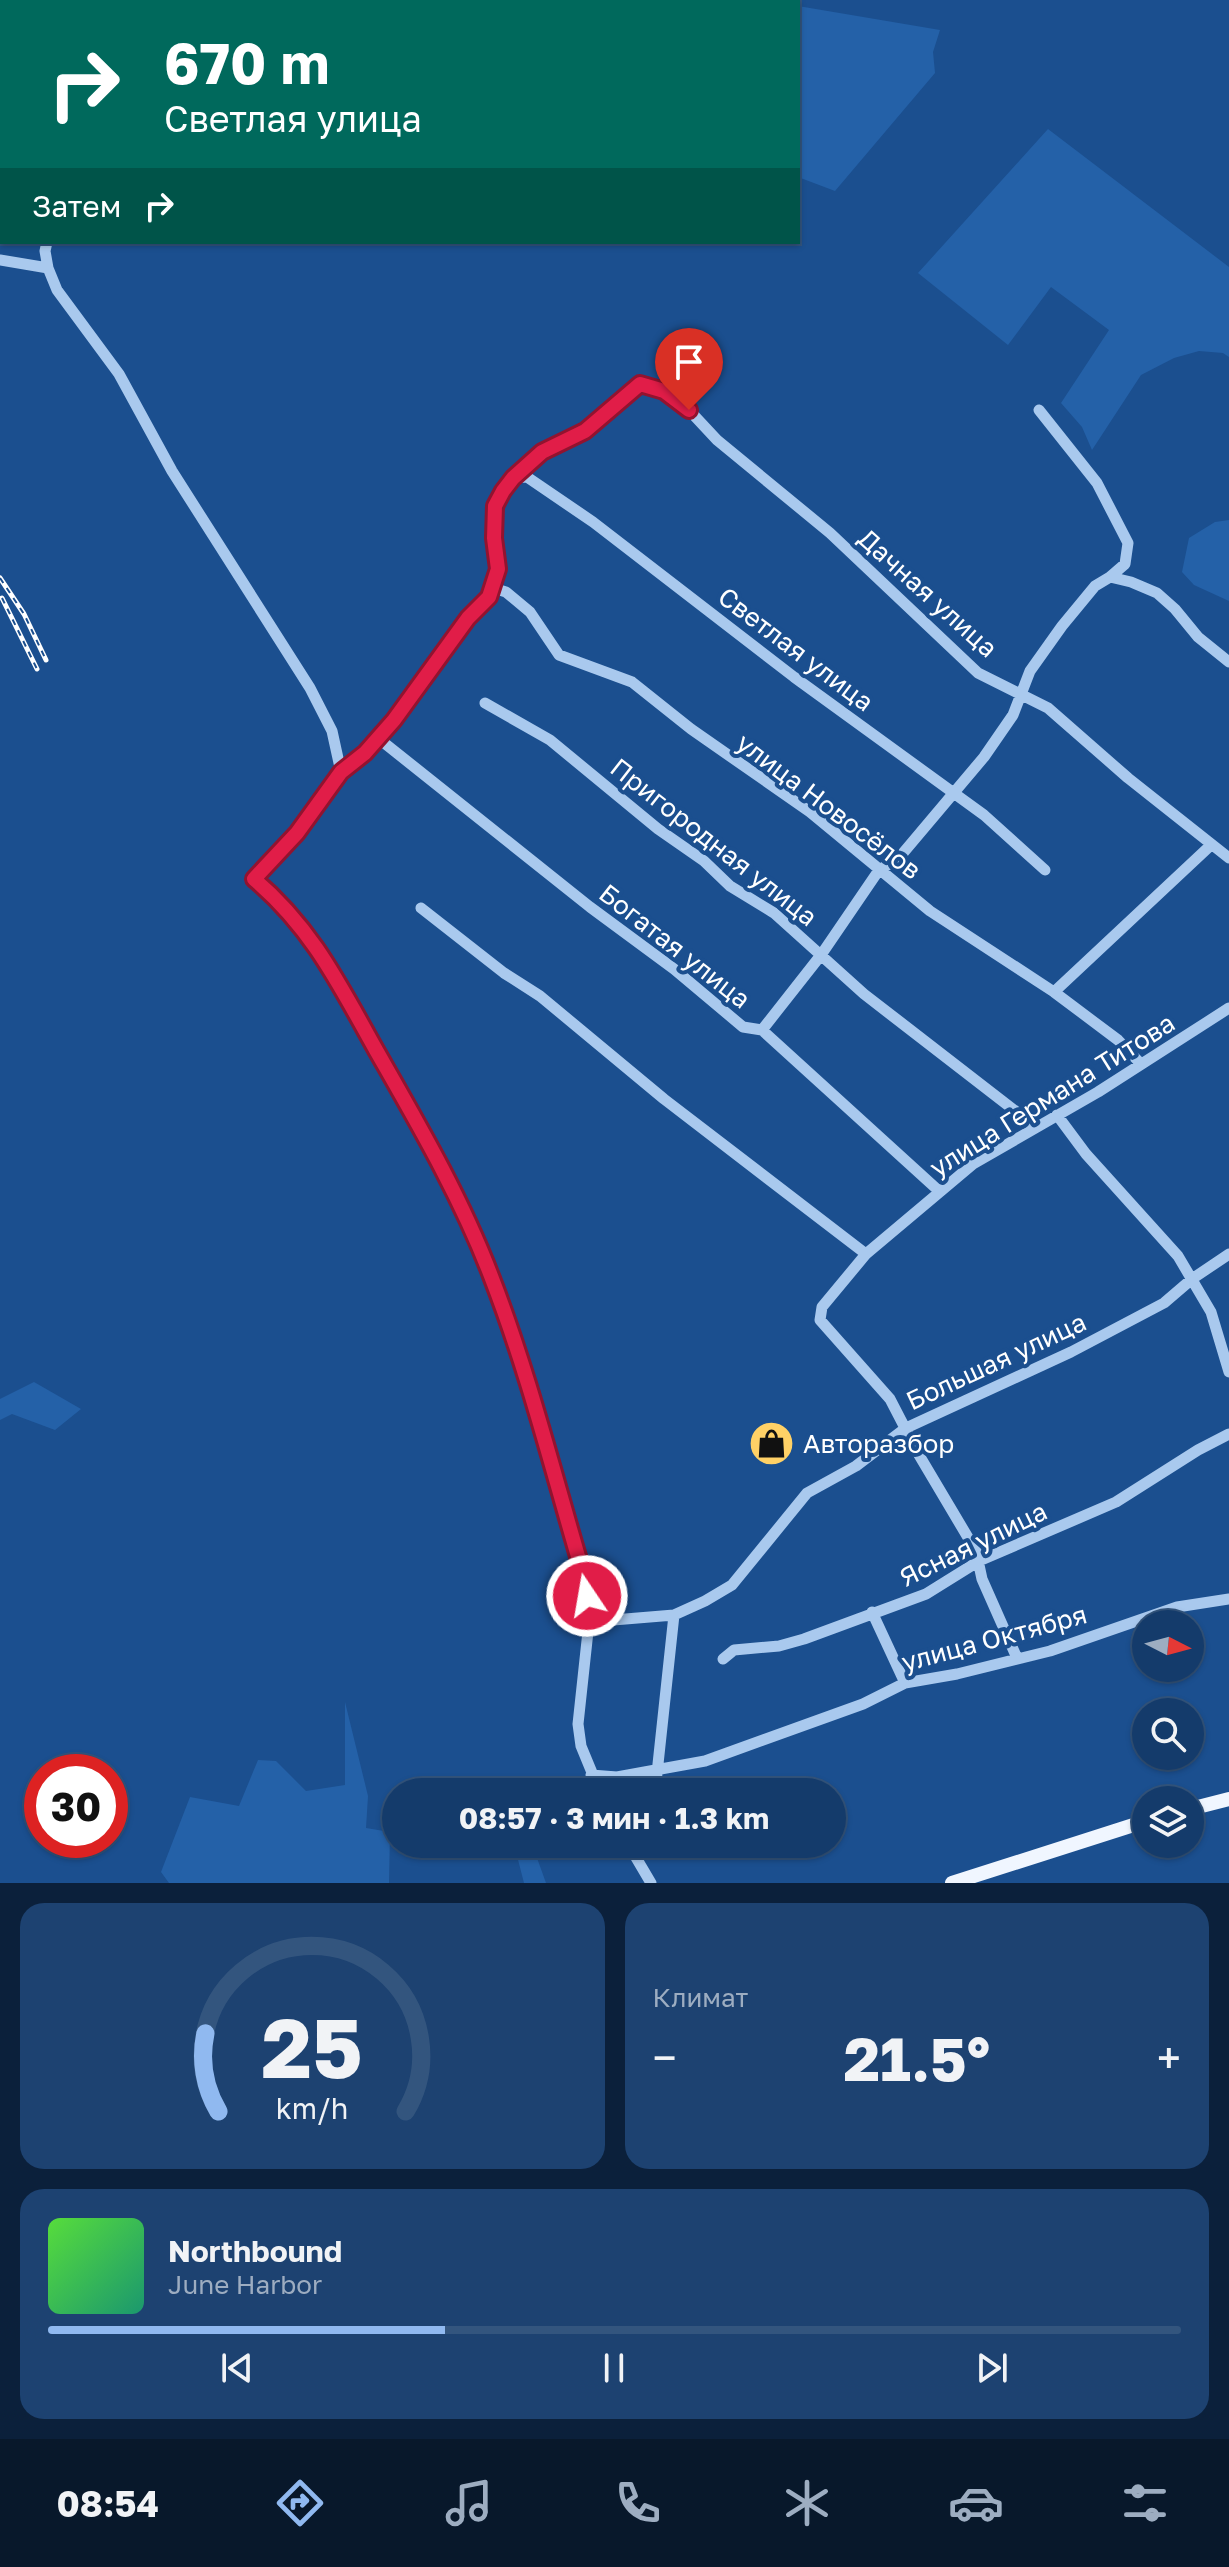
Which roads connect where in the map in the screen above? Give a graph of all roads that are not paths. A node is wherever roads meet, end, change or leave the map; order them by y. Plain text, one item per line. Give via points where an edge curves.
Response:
1 (47, 244) edge
2 (0, 260) edge
3 (48, 268) junction
4 (1039, 410) dead end
5 (513, 478) junction
6 (1110, 577) junction
7 (493, 588) junction
8 (1229, 662) edge
9 (1022, 693) junction
10 (485, 703) dead end
11 (378, 738) junction
12 (341, 772) junction
13 (952, 793) junction
14 (1211, 845) junction
15 (1229, 858) edge
16 (879, 870) junction
17 (1045, 870) dead end
18 (421, 908) dead end
19 (821, 955) junction
20 (1054, 992) junction
21 (1229, 1008) edge
22 (762, 1030) junction
23 (1141, 1064) junction
24 (1057, 1115) junction
25 (1036, 1127) junction
26 (939, 1191) junction
27 (866, 1254) junction
28 (1229, 1254) edge
29 (1192, 1279) junction
30 (1229, 1372) edge
31 (906, 1428) junction
32 (1229, 1434) edge
33 (979, 1561) junction
34 (1229, 1599) edge
35 (872, 1612) junction
36 (674, 1615) junction
37 (589, 1622) junction
38 (1017, 1658) junction
39 (723, 1659) dead end
40 (905, 1683) junction
41 (658, 1771) junction
42 (591, 1775) junction
43 (593, 1778) edge
44 (657, 1778) edge
45 (1229, 1799) edge
46 (1204, 1805) edge
47 (1132, 1825) edge
48 (636, 1858) edge
49 (651, 1883) edge
50 (952, 1883) edge

1 - 3 street
2 - 3 street
3 - 12 street via 57,290 119,374 172,471 310,688 337,742
4 - 6 street via 1097,483 1128,543 1125,564
5 - 7 street via 495,506 498,569
5 - 9 street, Дачная улица via 542,452 585,431 640,384 664,391 830,533 978,673
5 - 13 street, Светлая улица via 527,477 572,507
6 - 8 street via 1157,593
6 - 9 street via 1095,586 1062,626 1030,671
7 - 11 street
7 - 16 street, улица Новосёлов via 530,612 559,655 632,682 810,812
9 - 13 street via 984,757
9 - 14 street, Дачная улица via 1048,708
10 - 19 street, Пригородная улица via 550,740
11 - 12 street
11 - 22 street, Богатая улица via 743,1027
12 - 37 street via 297,833 254,879 282,903 328,964 478,1243 508,1323 582,1570
13 - 16 street via 898,859
13 - 17 street, Светлая улица
14 - 15 street, Дачная улица
14 - 20 street
16 - 19 street
16 - 20 street, улица Новосёлов via 930,911
18 - 27 street
19 - 22 street
19 - 25 street, Пригородная улица
20 - 23 street, улица Новосёлов
21 - 23 street, улица Германа Титова
22 - 26 street, Богатая улица
23 - 24 street, улица Германа Титова
24 - 25 street, улица Германа Титова
24 - 29 street
25 - 26 street, улица Германа Титова
26 - 27 street, улица Германа Титова
27 - 31 street, улица Германа Титова via 822,1307 820,1320 877,1382
28 - 29 street, Большая улица
29 - 30 street via 1211,1312
29 - 31 street, Большая улица via 1164,1303 1071,1352
31 - 33 street
31 - 36 street, Большая улица via 856,1466 807,1493 732,1585
32 - 33 street, Ясная улица via 1116,1502
33 - 35 street, Ясная улица via 926,1594
33 - 38 street
34 - 38 street, улица Октября via 1177,1607
35 - 39 street, Ясная улица via 804,1639 734,1650
35 - 40 street
36 - 37 street, Большая улица
36 - 41 street
37 - 42 street via 578,1724
38 - 40 street, улица Октября
40 - 41 street, улица Октября via 863,1704
41 - 42 street, улица Октября
41 - 44 street
42 - 43 street
45 - 46 main road
47 - 50 main road
48 - 49 street

